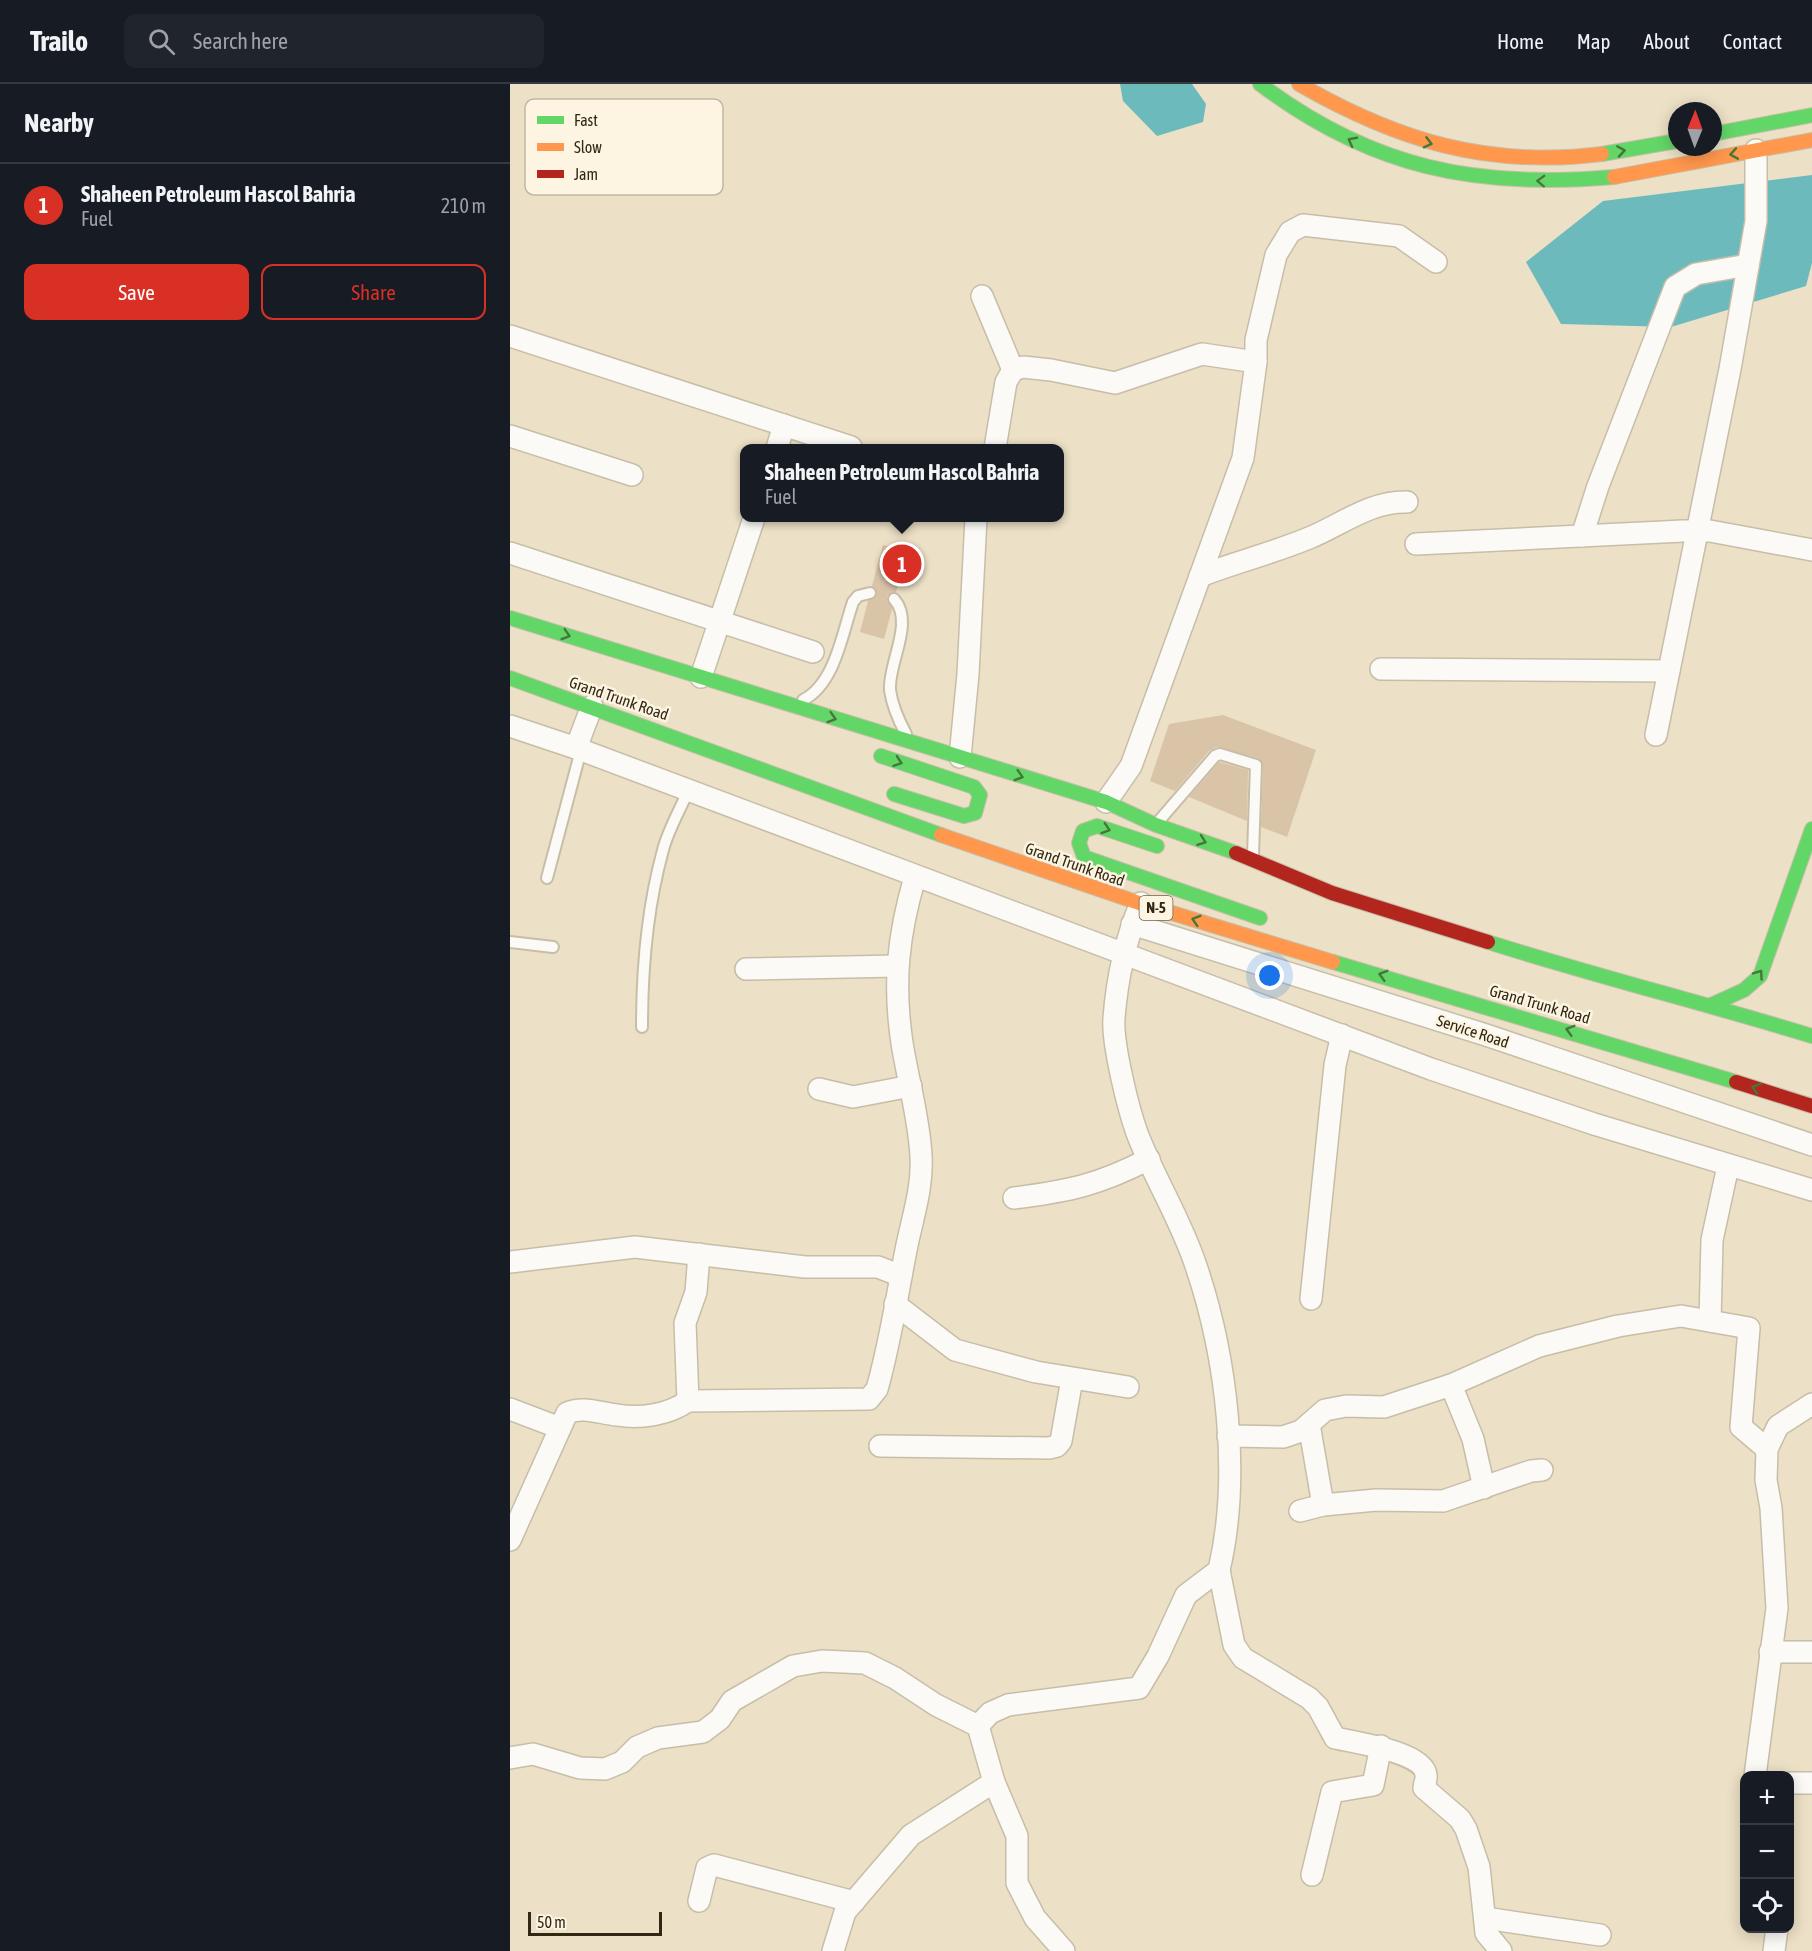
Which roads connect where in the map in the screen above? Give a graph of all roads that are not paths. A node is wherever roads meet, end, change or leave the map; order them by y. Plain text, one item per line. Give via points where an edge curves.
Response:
1 (1260, 84) edge
2 (1299, 84) edge
3 (1812, 114) edge
4 (1722, 132) edge
5 (1812, 140) edge
6 (1668, 142) edge
7 (1764, 148) junction
8 (1812, 153) edge
9 (1436, 262) dead end
10 (1748, 265) junction
11 (982, 296) dead end
12 (510, 336) edge
13 (1256, 362) junction
14 (1013, 370) junction
15 (784, 425) junction
16 (510, 436) edge
17 (778, 444) edge
18 (842, 444) edge
19 (996, 444) edge
20 (632, 475) dead end
21 (1407, 502) dead end
22 (753, 522) edge
23 (976, 522) edge
24 (1697, 531) junction
25 (1582, 536) junction
26 (1416, 544) dead end
27 (1812, 550) edge
28 (510, 553) edge
29 (1200, 576) junction
30 (870, 593) dead end
31 (894, 599) dead end
32 (510, 618) edge
33 (720, 621) junction
34 (813, 652) dead end
35 (1381, 669) dead end
36 (1669, 671) junction
37 (510, 678) edge
38 (706, 679) junction
39 (792, 705) junction
40 (592, 706) junction
41 (755, 708) dead end
42 (510, 726) edge
43 (1656, 735) dead end
44 (677, 736) junction
45 (911, 742) junction
46 (742, 748) dead end
47 (578, 749) junction
48 (862, 750) dead end
49 (960, 757) junction
50 (875, 788) dead end
51 (688, 791) junction
52 (1106, 802) junction
53 (1156, 825) junction
54 (1812, 829) edge
55 (1172, 851) dead end
56 (1253, 859) junction
57 (915, 877) junction
58 (547, 878) dead end
59 (1268, 881) dead end
60 (1332, 893) junction
61 (1141, 903) junction
62 (1132, 924) junction
63 (510, 942) edge
64 (553, 947) dead end
65 (1125, 954) junction
66 (1320, 956) junction
67 (897, 966) junction
68 (746, 969) dead end
69 (1711, 1005) junction
70 (642, 1028) dead end
71 (1342, 1035) junction
72 (1812, 1036) edge
73 (911, 1086) junction
74 (819, 1089) dead end
75 (1812, 1106) edge
76 (1812, 1145) edge
77 (1149, 1159) junction
78 (1728, 1166) junction
79 (1812, 1190) edge
80 (1014, 1198) dead end
81 (699, 1254) junction
82 (510, 1262) edge
83 (901, 1276) junction
84 (1311, 1299) dead end
85 (895, 1304) junction
86 (1710, 1321) junction
87 (1072, 1379) junction
88 (1451, 1385) junction
89 (1128, 1387) dead end
90 (688, 1401) junction
91 (1812, 1404) edge
92 (510, 1409) edge
93 (1309, 1424) junction
94 (560, 1428) junction
95 (1228, 1436) junction
96 (880, 1446) dead end
97 (1767, 1449) junction
98 (1542, 1470) dead end
99 (1484, 1488) junction
100 (1323, 1505) junction
101 (1300, 1511) dead end
102 (510, 1540) edge
103 (1219, 1570) junction
104 (1770, 1652) junction
105 (1812, 1652) edge
106 (978, 1726) junction
107 (1381, 1746) junction
108 (510, 1758) edge
109 (1756, 1771) edge
110 (994, 1782) junction
111 (1794, 1783) edge
112 (1812, 1783) edge
113 (1312, 1875) dead end
114 (699, 1901) dead end
115 (854, 1902) junction
116 (1485, 1918) junction
117 (1776, 1933) edge
118 (1600, 1935) dead end
119 (833, 1951) edge
120 (1064, 1951) edge
121 (1501, 1951) edge
122 (1774, 1951) edge

7 -> 1 main road via 1616,177 1554,182 1460,176 1373,152 1279,101
2 -> 6 main road via 1399,135 1483,154 1531,159 1575,157
3 - 4 main road
5 - 7 main road
7 - 8 main road
7 - 10 street
9 - 13 street via 1399,236 1303,225 1290,232 1276,255 1256,340
10 - 24 street
10 - 25 street via 1696,274 1675,287
11 - 14 street
12 - 15 street
13 - 14 street via 1202,354 1115,383 1051,370
13 - 29 street via 1243,458
14 - 19 street via 1006,382
15 - 17 street
15 - 18 street
16 - 20 street
21 - 29 street via 1367,508 1345,523 1306,539
22 - 33 street
23 - 49 street
24 - 25 street
24 - 27 street
24 - 36 street
25 - 26 street
28 - 33 street
29 - 52 street via 1131,766
30 - 39 lane via 853,602 830,670 814,694
31 - 45 lane via 902,612 890,689 898,720
32 -> 38 main road
33 - 34 street
33 - 38 street
35 - 36 street
36 - 43 street
37 - 40 main road, Grand Trunk Road / N-5
38 - 39 main road
38 - 41 main road
39 -> 45 main road
40 - 44 main road, Grand Trunk Road / N-5
40 - 47 street
42 - 47 street
44 - 46 main road
44 - 61 main road, Grand Trunk Road / N-5 via 1006,858
45 - 49 main road
47 - 51 street
47 - 58 lane
48 -> 50 main road via 974,787 980,795 979,806 975,813 964,816
49 -> 52 main road
51 - 57 street
51 - 70 lane via 663,848 653,898 642,977
52 - 53 main road
53 -> 56 main road
53 - 56 lane via 1215,756 1220,754 1256,765
69 -> 54 main road via 1744,990 1760,976
66 -> 55 main road via 1255,914 1084,857 1079,843 1083,831 1097,826
56 - 60 main road
57 - 65 street
57 - 67 street via 902,921
59 - 60 main road
60 - 69 main road via 1596,976
61 - 62 street
66 -> 61 main road, Grand Trunk Road / N-5
62 - 65 street
62 - 76 street, Service Road via 1486,1035
63 - 64 lane
65 - 71 street
65 - 77 street via 1114,1019 1119,1060 1137,1132
75 -> 66 main road, Grand Trunk Road / N-5
67 - 68 street
67 - 73 street via 902,1044
69 - 72 main road
71 - 78 street via 1594,1124
71 - 84 street via 1335,1065
73 - 74 street via 853,1097
73 - 83 street via 921,1158 919,1194
77 - 80 street via 1109,1180
77 - 95 street via 1195,1264 1213,1320
78 - 79 street
78 - 86 street via 1712,1240
81 - 82 street via 635,1247
81 - 83 street via 805,1267 878,1267
81 - 90 street via 696,1292 685,1323
83 - 85 street
85 - 87 street via 956,1350
85 - 90 street via 885,1364 877,1389 869,1399
86 - 88 street via 1682,1316 1618,1326 1539,1346
86 - 97 street via 1749,1328 1741,1427
87 - 89 street
87 - 96 street via 1061,1441 1049,1449
88 - 93 street via 1384,1407 1325,1410
88 - 99 street via 1473,1439
90 - 94 street via 674,1411 650,1415 620,1416 578,1408 567,1413
91 - 97 street via 1778,1426
92 - 94 street
93 - 95 street via 1283,1437
93 - 100 street
94 - 102 street
95 - 103 street via 1231,1456 1226,1541
97 - 104 street via 1776,1608
98 - 99 street
99 - 100 street via 1443,1501 1376,1500
100 - 101 street
103 - 106 street via 1186,1594 1139,1688 1008,1705 990,1713
103 - 107 street via 1234,1645 1243,1658 1308,1698 1318,1707 1335,1738
104 - 105 street
104 - 109 street
106 - 108 street via 865,1663 822,1661 793,1666 732,1701 720,1719 702,1732 658,1738 636,1747 622,1762 605,1769 580,1768 533,1754
106 - 110 street
107 - 113 street via 1373,1785 1332,1792
107 - 116 street via 1423,1768 1424,1788 1460,1819 1479,1867
110 - 115 street via 911,1835
110 - 120 street via 1017,1836 1017,1883 1035,1918
111 - 112 street
114 - 115 street via 707,1868 714,1865
115 - 119 street via 845,1912
116 - 118 street
116 - 121 street via 1486,1933
117 - 122 street

